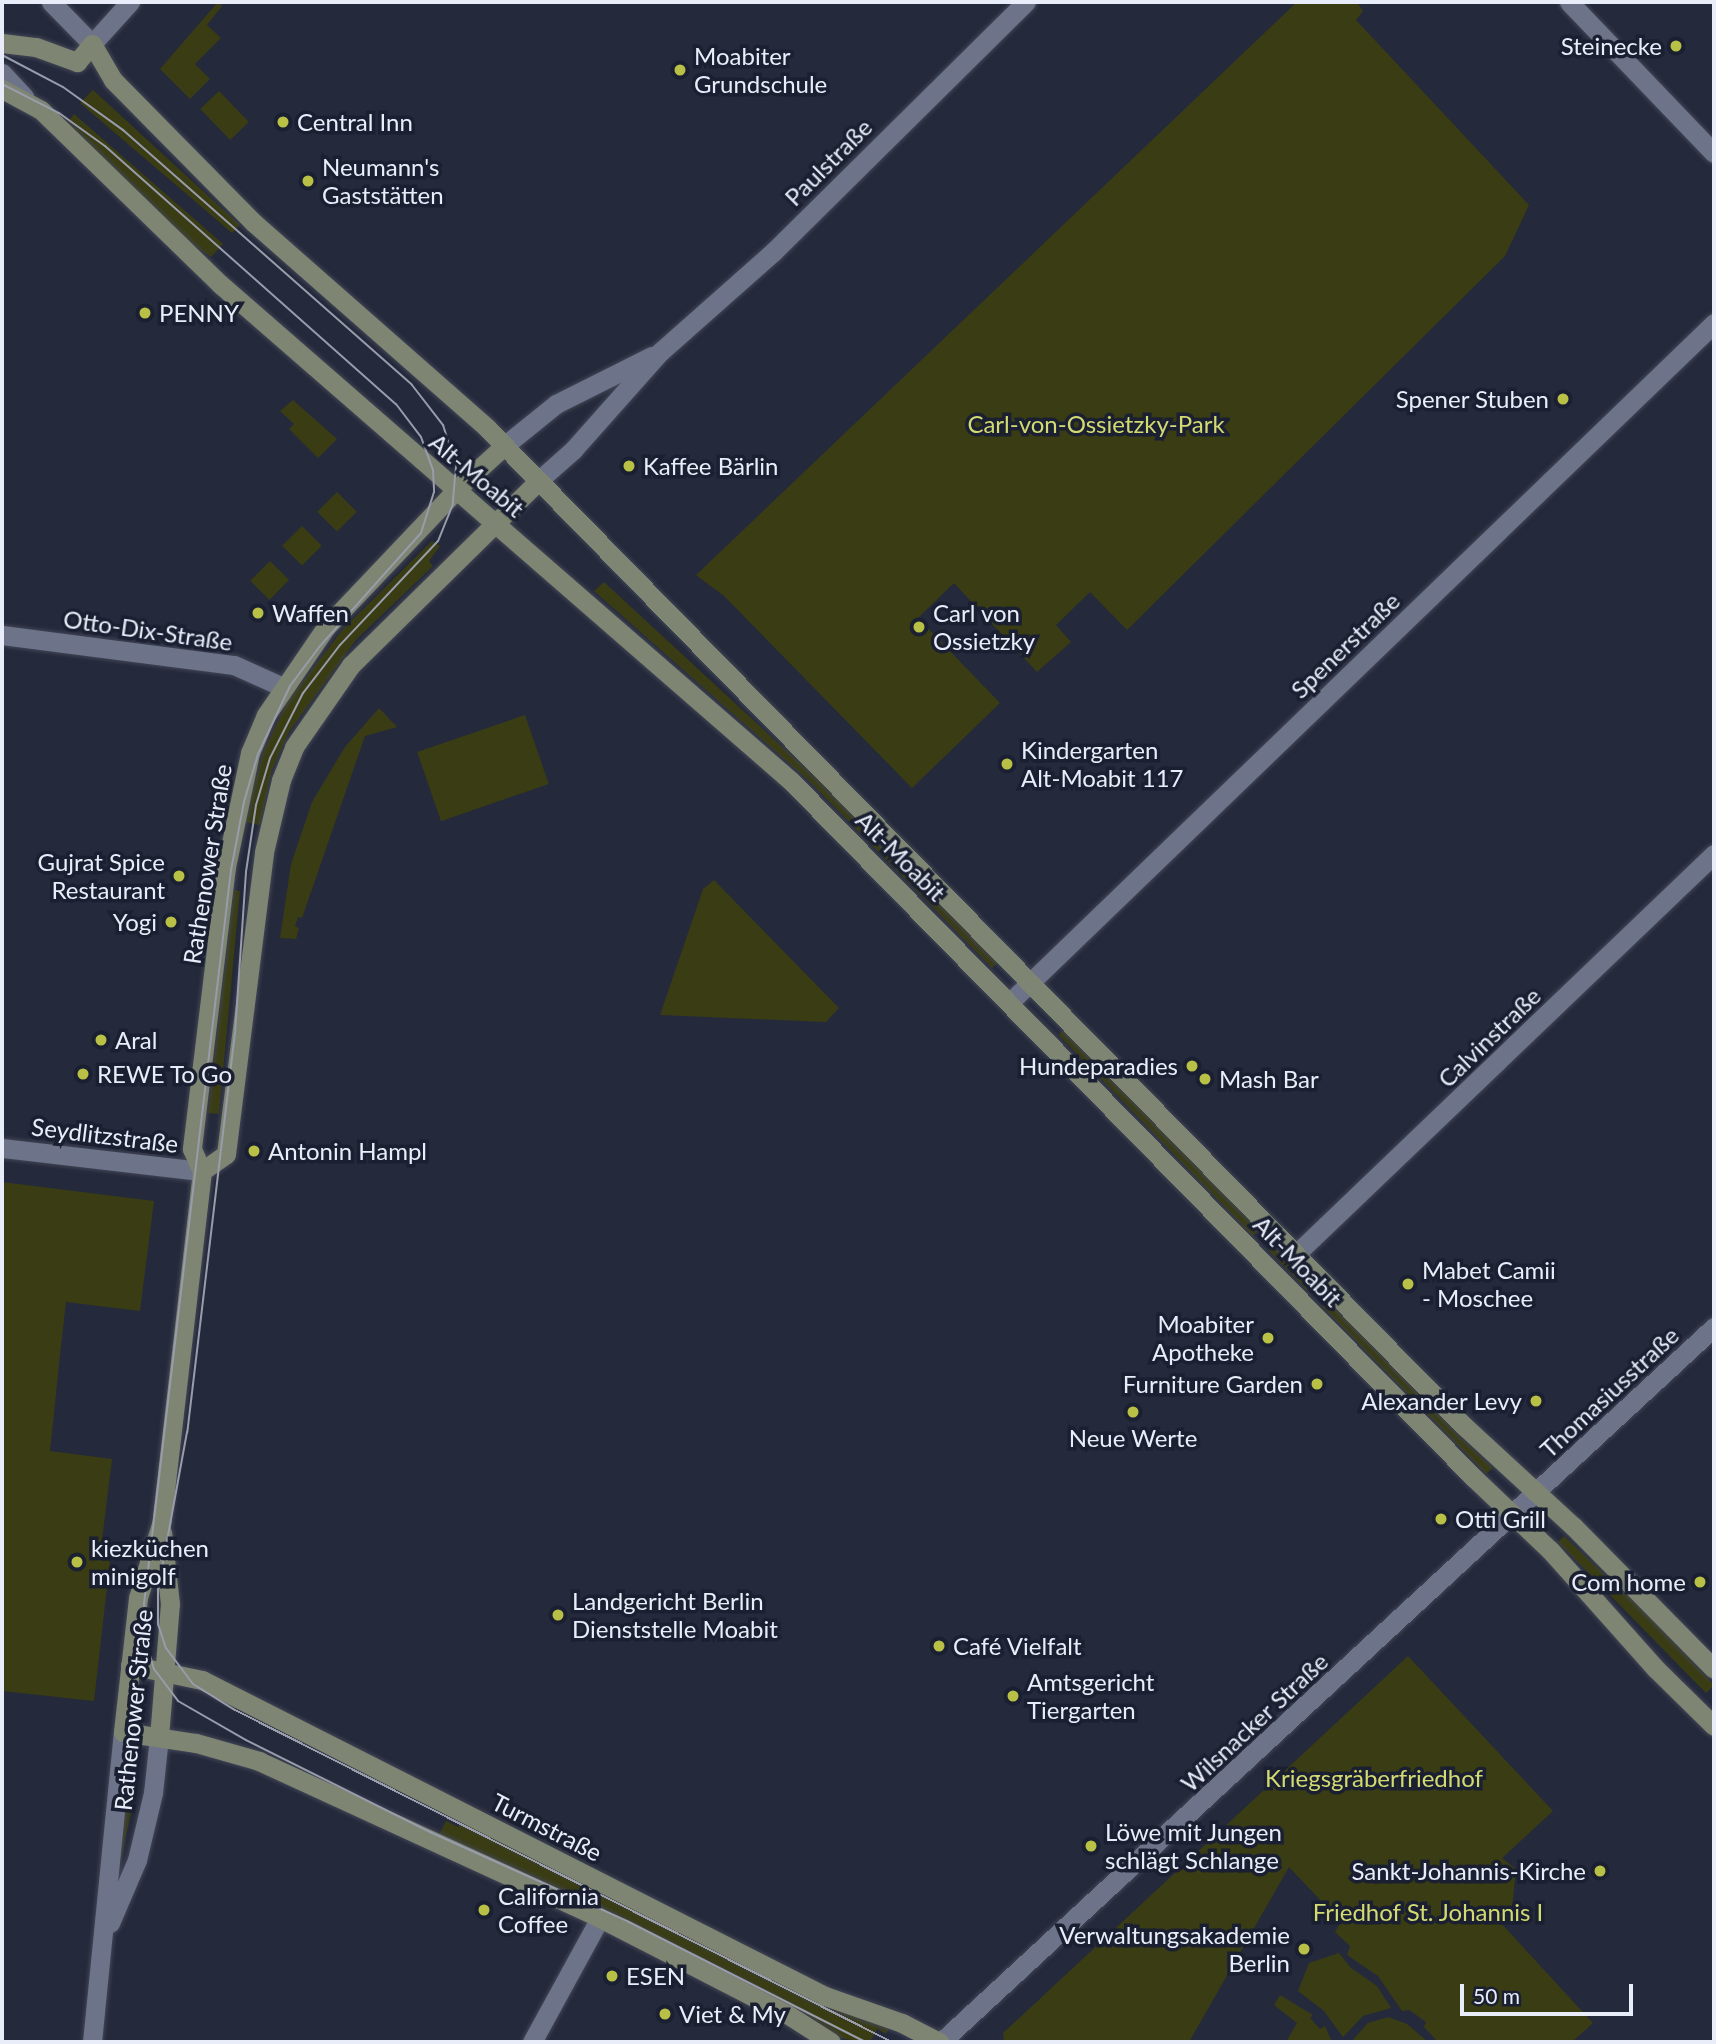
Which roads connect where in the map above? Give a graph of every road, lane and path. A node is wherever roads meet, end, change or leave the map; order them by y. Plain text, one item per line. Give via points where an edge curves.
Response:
1 (51, 2) edge
2 (130, 2) edge
3 (1026, 2) edge
4 (1569, 2) edge
5 (2, 43) edge
6 (92, 44) junction
7 (77, 62) junction
8 (2, 73) edge
9 (113, 80) junction
10 (2, 89) edge
11 (23, 97) junction
12 (1714, 153) edge
13 (1714, 323) edge
14 (660, 352) junction
15 (504, 446) junction
16 (538, 481) junction
17 (458, 488) junction
18 (496, 523) junction
19 (2, 635) edge
20 (283, 687) junction
21 (1714, 854) edge
22 (1031, 982) junction
23 (1010, 1002) junction
24 (2, 1148) edge
25 (202, 1171) junction
26 (1296, 1254) junction
27 (1714, 1327) edge
28 (1536, 1493) junction
29 (1513, 1516) junction
30 (161, 1524) junction
31 (130, 1665) junction
32 (1714, 1669) edge
33 (164, 1671) junction
34 (1714, 1726) edge
35 (123, 1732) junction
36 (159, 1737) junction
37 (600, 1918) junction
38 (104, 1936) junction
39 (92, 2042) edge
40 (533, 2042) edge
41 (831, 2042) edge
42 (940, 2042) edge

1 - 6 street, Alt-Moabit
2 - 6 street
3 - 14 street, Paulstraße via 773,252
4 - 12 street
5 - 7 main road via 36,47
6 - 7 main road
6 - 9 main road, Alt-Moabit
7 - 9 main road
8 - 11 street, Alt-Moabit
9 - 15 main road, Alt-Moabit via 254,223
10 - 11 main road
11 - 17 main road, Alt-Moabit via 220,284
13 - 22 street, Spenerstraße
14 - 15 street, Paulstraße via 556,404
14 - 16 street, Paulstraße via 573,450
15 - 16 main road, Alt-Moabit
15 - 17 main road, Rathenower Straße
16 - 18 main road, Paulstraße
16 - 22 main road, Alt-Moabit
17 - 18 main road, Alt-Moabit
17 - 20 main road, Rathenower Straße via 326,627
18 - 23 main road, Alt-Moabit via 773,764
18 - 25 main road via 351,665 322,702 287,762 264,852 226,1154
19 - 20 street, Otto-Dix-Straße via 234,665
20 - 25 main road, Rathenower Straße via 250,753 226,867 192,1149
21 - 26 street, Calvinstraße
22 - 23 street, Spenerstraße
22 - 26 main road, Alt-Moabit
23 - 29 main road, Alt-Moabit
24 - 25 street, Seydlitzstraße
25 - 30 main road, Rathenower Straße
26 - 28 main road, Alt-Moabit
27 - 28 street, Thomasiusstraße
28 - 29 street, Wilsnacker Straße
28 - 32 main road, Alt-Moabit
29 - 34 main road, Alt-Moabit via 1593,1594 1656,1669
29 - 42 street, Wilsnacker Straße
30 - 31 main road, Rathenower Straße via 138,1598
30 - 33 main road, Rathenower Straße via 170,1604
31 - 33 main road, Turmstraße
31 - 35 main road, Rathenower Straße
33 - 36 main road, Rathenower Straße
33 - 42 main road, Turmstraße via 202,1680 825,1996 902,2023
35 - 36 main road
35 - 38 street, Rathenower Straße
36 - 37 main road via 260,1761
36 - 38 street, Rathenower Straße via 153,1793 137,1860
37 - 40 street
37 - 41 main road via 787,2014
38 - 39 street, Rathenower Straße

